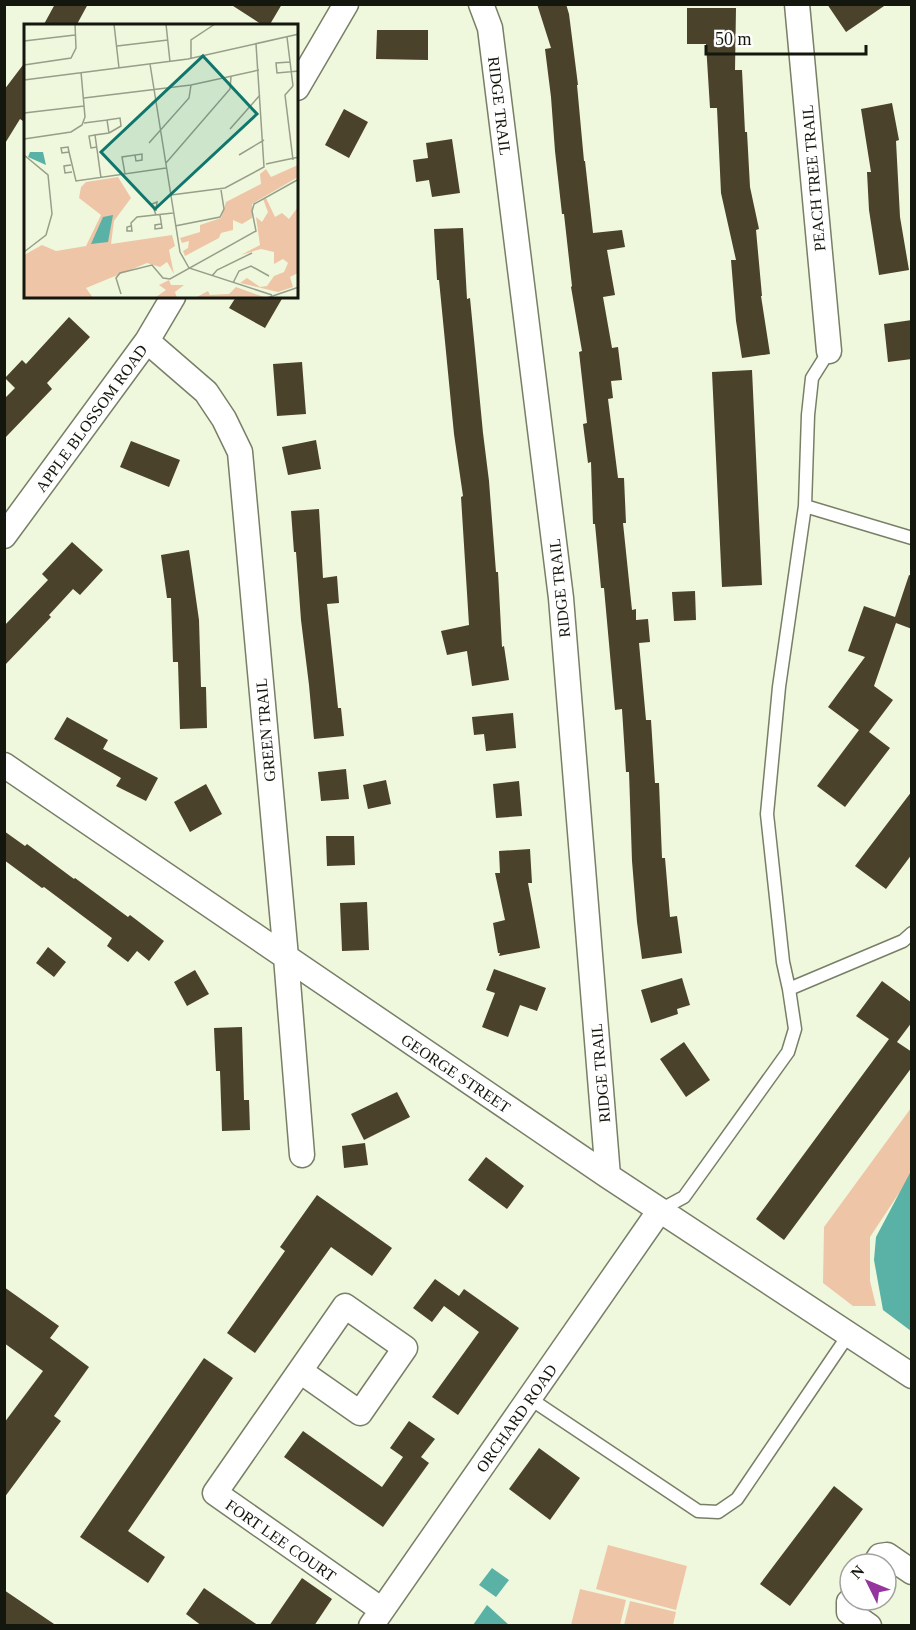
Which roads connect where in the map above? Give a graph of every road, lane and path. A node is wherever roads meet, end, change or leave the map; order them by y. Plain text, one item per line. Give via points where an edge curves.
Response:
1 (346, 4) edge
2 (481, 4) edge
3 (797, 4) edge
4 (298, 86) edge
5 (172, 298) edge
6 (147, 341) junction
7 (829, 351) joint
8 (805, 506) junction
9 (4, 536) edge
10 (912, 538) edge
11 (4, 765) edge
12 (912, 933) edge
13 (286, 957) junction
14 (789, 989) junction
15 (302, 1155) dead end
16 (608, 1176) junction
17 (660, 1210) junction
18 (849, 1334) junction
19 (300, 1371) junction
20 (912, 1376) edge
21 (529, 1398) junction
22 (898, 1562) edge
23 (912, 1572) edge
24 (849, 1612) edge
25 (376, 1618) edge
26 (868, 1626) edge

1 - 4 street
2 - 16 street, RIDGE TRAIL via 490,28 561,598
3 - 7 street, PEACH TREE TRAIL
5 - 6 street, APPLE BLOSSOM ROAD
6 - 9 street, APPLE BLOSSOM ROAD
6 - 13 street, GREEN TRAIL via 206,392 225,419 240,452
7 - 8 lane via 812,378
8 - 10 lane
8 - 14 lane via 779,687 767,814
11 - 13 street, GEORGE STREET
12 - 14 lane via 903,941
13 - 15 street, GREEN TRAIL
13 - 16 street, GEORGE STREET
14 - 17 lane via 795,1029 788,1052 684,1197
16 - 17 street, GEORGE STREET
17 - 18 street, GEORGE STREET
17 - 21 street, ORCHARD ROAD
18 - 20 street, GEORGE STREET
18 - 21 lane via 737,1499 718,1512 698,1511
19 - 19 street, FORT LEE COURT via 345,1306 405,1348 360,1413
19 - 25 street, FORT LEE COURT via 215,1493
21 - 25 street, ORCHARD ROAD
22 - 23 street
24 - 26 street

